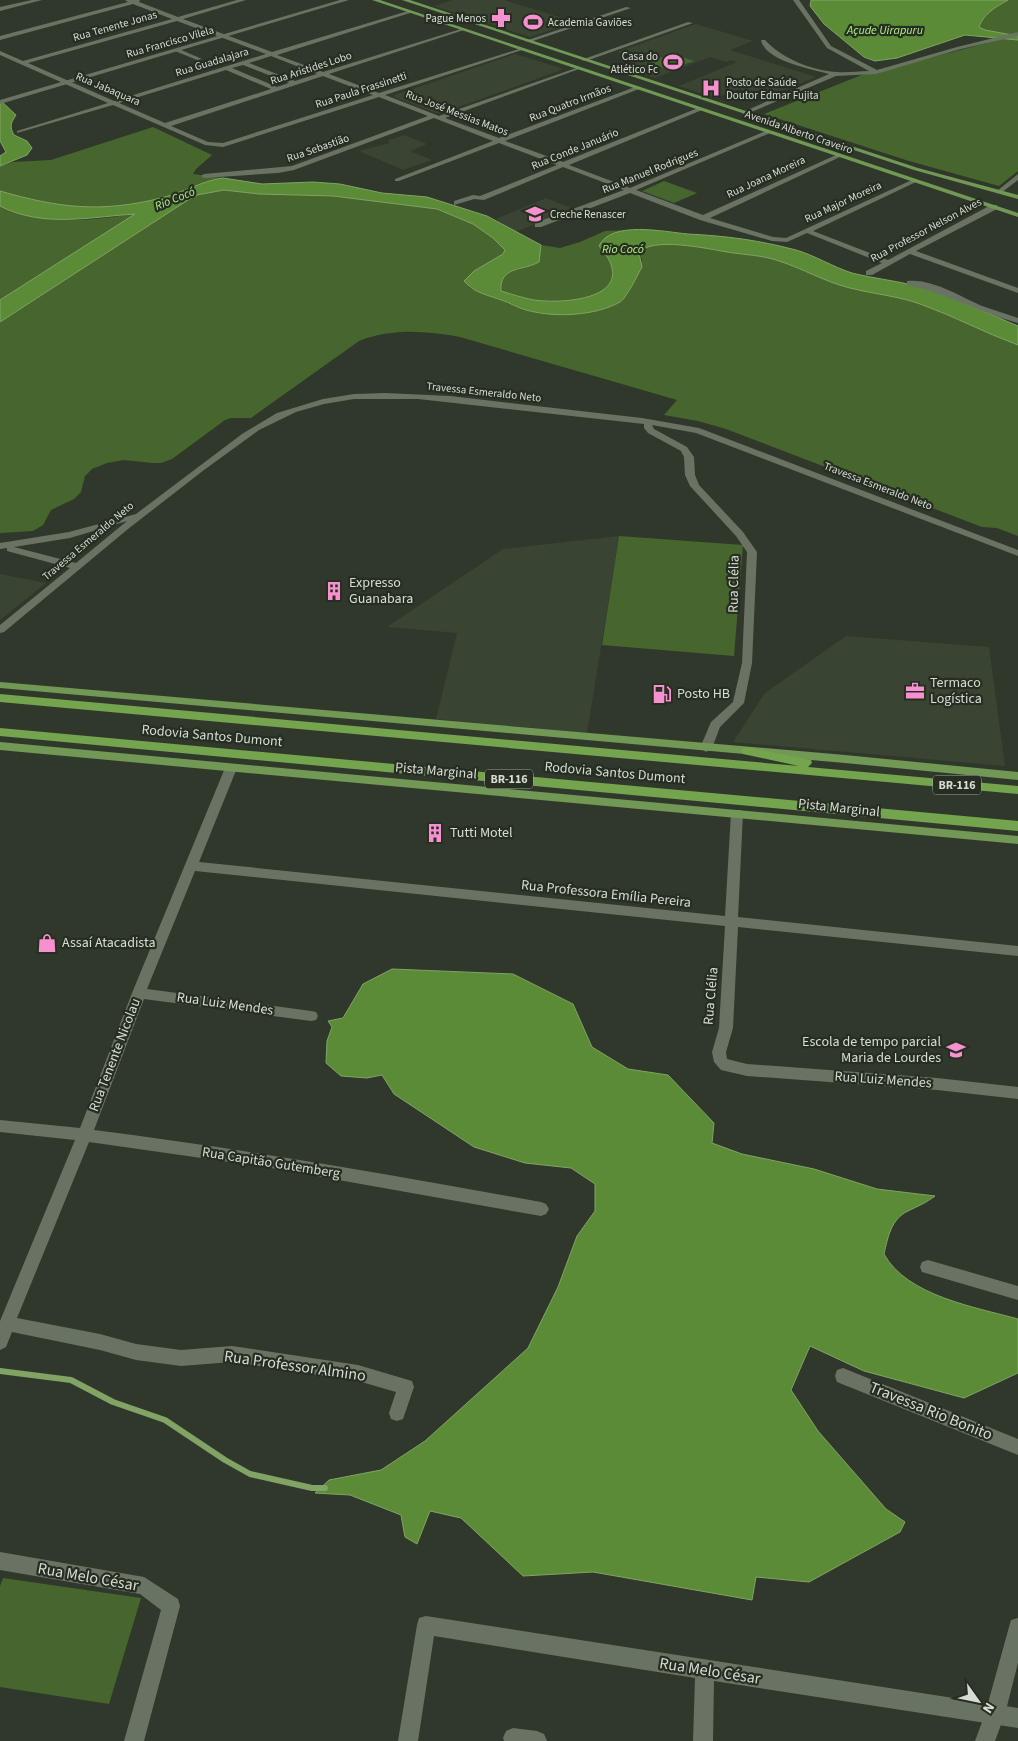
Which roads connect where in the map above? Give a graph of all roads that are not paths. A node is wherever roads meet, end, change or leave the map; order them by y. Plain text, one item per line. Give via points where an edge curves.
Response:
1 (40, 0) edge
2 (243, 0) edge
3 (346, 0) edge
4 (375, 0) edge
5 (405, 0) edge
6 (796, 0) edge
7 (134, 1) edge
8 (628, 8) dead end
9 (0, 9) edge
10 (410, 12) junction
11 (177, 18) junction
12 (690, 23) dead end
13 (462, 29) junction
14 (1016, 34) edge
15 (223, 36) junction
16 (0, 38) edge
17 (763, 40) dead end
18 (528, 41) junction
19 (540, 45) junction
20 (520, 49) junction
21 (177, 50) junction
22 (0, 53) edge
23 (272, 54) junction
24 (199, 59) dead end
25 (584, 60) junction
26 (22, 63) junction
27 (243, 63) junction
28 (226, 68) junction
29 (577, 68) junction
30 (876, 72) junction
31 (323, 74) junction
32 (835, 74) junction
33 (68, 82) junction
34 (294, 83) junction
35 (637, 88) junction
36 (277, 89) junction
37 (378, 95) junction
38 (0, 102) edge
39 (115, 102) junction
40 (700, 110) junction
41 (744, 113) junction
42 (436, 117) junction
43 (166, 125) junction
44 (20, 132) dead end
45 (768, 132) junction
46 (499, 142) junction
47 (207, 144) joint
48 (838, 156) junction
49 (563, 165) junction
50 (204, 176) dead end
51 (1018, 176) edge
52 (397, 180) dead end
53 (914, 182) junction
54 (629, 191) junction
55 (999, 192) junction
56 (1018, 197) edge
57 (457, 203) dead end
58 (994, 207) junction
59 (1018, 215) edge
60 (703, 218) junction
61 (538, 225) dead end
62 (808, 231) junction
63 (780, 240) joint
64 (910, 252) junction
65 (888, 263) junction
66 (869, 273) dead end
67 (910, 283) dead end
68 (1018, 291) edge
69 (1018, 320) edge
70 (648, 422) junction
71 (140, 513) junction
72 (0, 546) edge
73 (1018, 553) edge
74 (78, 567) junction
75 (0, 630) edge
76 (0, 685) edge
77 (0, 698) edge
78 (0, 732) edge
79 (0, 746) edge
80 (706, 748) junction
81 (747, 751) junction
82 (231, 768) junction
83 (1018, 776) edge
84 (895, 779) junction
85 (1018, 790) edge
86 (737, 813) junction
87 (1018, 826) edge
88 (1018, 840) edge
89 (191, 866) junction
90 (733, 922) junction
91 (1018, 951) edge
92 (139, 992) junction
93 (311, 1016) dead end
94 (747, 1070) joint
95 (1018, 1093) edge
96 (0, 1126) edge
97 (86, 1134) junction
98 (541, 1209) dead end
99 (928, 1267) dead end
100 (1018, 1293) edge
101 (7, 1324) junction
102 (0, 1342) edge
103 (843, 1376) dead end
104 (397, 1413) dead end
105 (1018, 1447) edge
106 (0, 1561) edge
107 (1018, 1627) edge
108 (705, 1670) junction
109 (995, 1714) junction
110 (1018, 1718) edge
111 (513, 1738) dead end
112 (134, 1741) edge
113 (408, 1741) edge
114 (537, 1741) edge
115 (703, 1741) edge
116 (985, 1741) edge

1 - 9 street
2 - 11 street, Rua Tenente Jonas
3 - 15 street, Rua Francisco Vilela
4 - 10 main road, Avenida Alberto Craveiro
5 - 18 main road, Avenida Alberto Craveiro
6 - 30 street via 829,47
7 - 11 street, Rua José Messias Matos
7 - 16 street
8 - 18 street
10 - 13 main road, Avenida Alberto Craveiro
10 - 23 street, Rua Guadalajara
11 - 15 street, Rua José Messias Matos
11 - 26 street, Rua Tenente Jonas
12 - 25 street
13 - 20 main road, Avenida Alberto Craveiro
13 - 31 street, Rua Aristides Lobo
14 - 30 street
15 - 21 street, Rua Francisco Vilela
15 - 23 street, Rua José Messias Matos
17 - 32 street via 771,50 788,60
18 - 19 main road, Avenida Alberto Craveiro
19 - 20 main road
19 - 25 main road, Avenida Alberto Craveiro
20 - 29 main road, Avenida Alberto Craveiro
20 - 37 street, Rua Paula Frassinetti
21 - 24 street
21 - 33 street, Rua Francisco Vilela
22 - 26 street, Rua Jabaquara
23 - 27 street, Rua Guadalajara
23 - 31 street, Rua José Messias Matos
25 - 41 main road, Avenida Alberto Craveiro
26 - 33 street, Rua Jabaquara
27 - 28 street, Rua Guadalajara
27 - 34 street
28 - 36 street
28 - 39 street, Rua Guadalajara
29 - 35 main road, Avenida Alberto Craveiro
29 - 42 street, Rua Sebastião
30 - 32 street
31 - 34 street, Rua Aristides Lobo
31 - 37 street, Rua José Messias Matos
32 - 41 street
33 - 38 street, Rua Francisco Vilela
33 - 39 street, Rua Jabaquara
34 - 36 street, Rua Aristides Lobo
35 - 40 main road, Avenida Alberto Craveiro
35 - 46 street, Rua Quatro Irmãos
36 - 43 street, Rua Aristides Lobo
37 - 42 street, Rua José Messias Matos
37 - 47 street, Rua Paula Frassinetti via 223,145
39 - 43 street, Rua Jabaquara
39 - 44 street, Rua Guadalajara
40 - 45 main road, Avenida Alberto Craveiro
40 - 49 street, Rua Conde Januário
41 - 55 main road, Avenida Alberto Craveiro via 916,169
42 - 46 street, Rua José Messias Matos
42 - 50 street, Rua Sebastião via 294,168 278,172
43 - 47 street, Rua Jabaquara
45 - 48 main road, Avenida Alberto Craveiro
45 - 54 street, Rua Manuel Rodrigues
46 - 49 street, Rua José Messias Matos
46 - 52 street, Rua Quatro Irmãos
48 - 53 main road, Avenida Alberto Craveiro
48 - 60 street, Rua Joana Moreira
49 - 54 street, Rua José Messias Matos
49 - 57 street, Rua Conde Januário via 481,198 473,197
51 - 55 street
53 - 58 main road, Avenida Alberto Craveiro
53 - 62 street, Rua Major Moreira
54 - 60 street, Rua José Messias Matos
54 - 61 street, Rua Manuel Rodrigues
55 - 56 main road, Avenida Alberto Craveiro
58 - 59 main road, Avenida Alberto Craveiro
58 - 64 street, Rua Professor Nelson Alves
60 - 63 street, Rua José Messias Matos
62 - 63 street, Rua Major Moreira
62 - 65 street
64 - 65 street, Rua Professor Nelson Alves
64 - 68 street
65 - 66 street, Rua Professor Nelson Alves
67 - 69 street via 943,290 981,308
70 - 71 street, Travessa Esmeraldo Neto via 403,395 338,398 293,410 265,422
70 - 73 street, Travessa Esmeraldo Neto via 716,436
70 - 80 street, Rua Clélia via 649,430 686,452 695,486 740,534 752,552 747,663 738,704 714,725
71 - 72 street via 70,536
71 - 74 street, Travessa Esmeraldo Neto
72 - 74 street
74 - 75 street, Travessa Esmeraldo Neto
76 - 80 main road, BR-116
77 - 84 highway, Rodovia Santos Dumont / BR-116
78 - 87 highway, Rodovia Santos Dumont / BR-116
79 - 82 main road, Pista Marginal / BR-116
80 - 81 main road, BR-116
81 - 83 main road, BR-116
81 - 84 highway
82 - 86 main road, Pista Marginal / BR-116
82 - 89 street, Rua Tenente Nicolau
84 - 85 highway, Rodovia Santos Dumont / BR-116
86 - 88 main road, Pista Marginal / BR-116
86 - 90 street, Rua Clélia
89 - 90 street, Rua Professora Emília Pereira
89 - 92 street, Rua Tenente Nicolau
90 - 91 street, Rua Professora Emília Pereira
90 - 94 street, Rua Clélia via 726,1028 719,1060 726,1066
92 - 93 street, Rua Luiz Mendes
92 - 97 street, Rua Tenente Nicolau
94 - 95 street, Rua Luiz Mendes
96 - 97 street, Rua Capitão Gutemberg
97 - 98 street, Rua Capitão Gutemberg
97 - 101 street, Rua Tenente Nicolau
99 - 100 street
101 - 102 street, Rua Tenente Nicolau
101 - 104 street, Rua Professor Almino via 136,1352 181,1358 232,1354 358,1373 406,1387
103 - 105 street, Travessa Rio Bonito
106 - 112 street, Rua Melo César via 144,1586 170,1606
107 - 109 street
108 - 109 street, Rua Melo César
108 - 113 street, Rua Melo César via 426,1625
108 - 115 street
109 - 110 street, Rua Melo César
109 - 116 street
111 - 114 street

